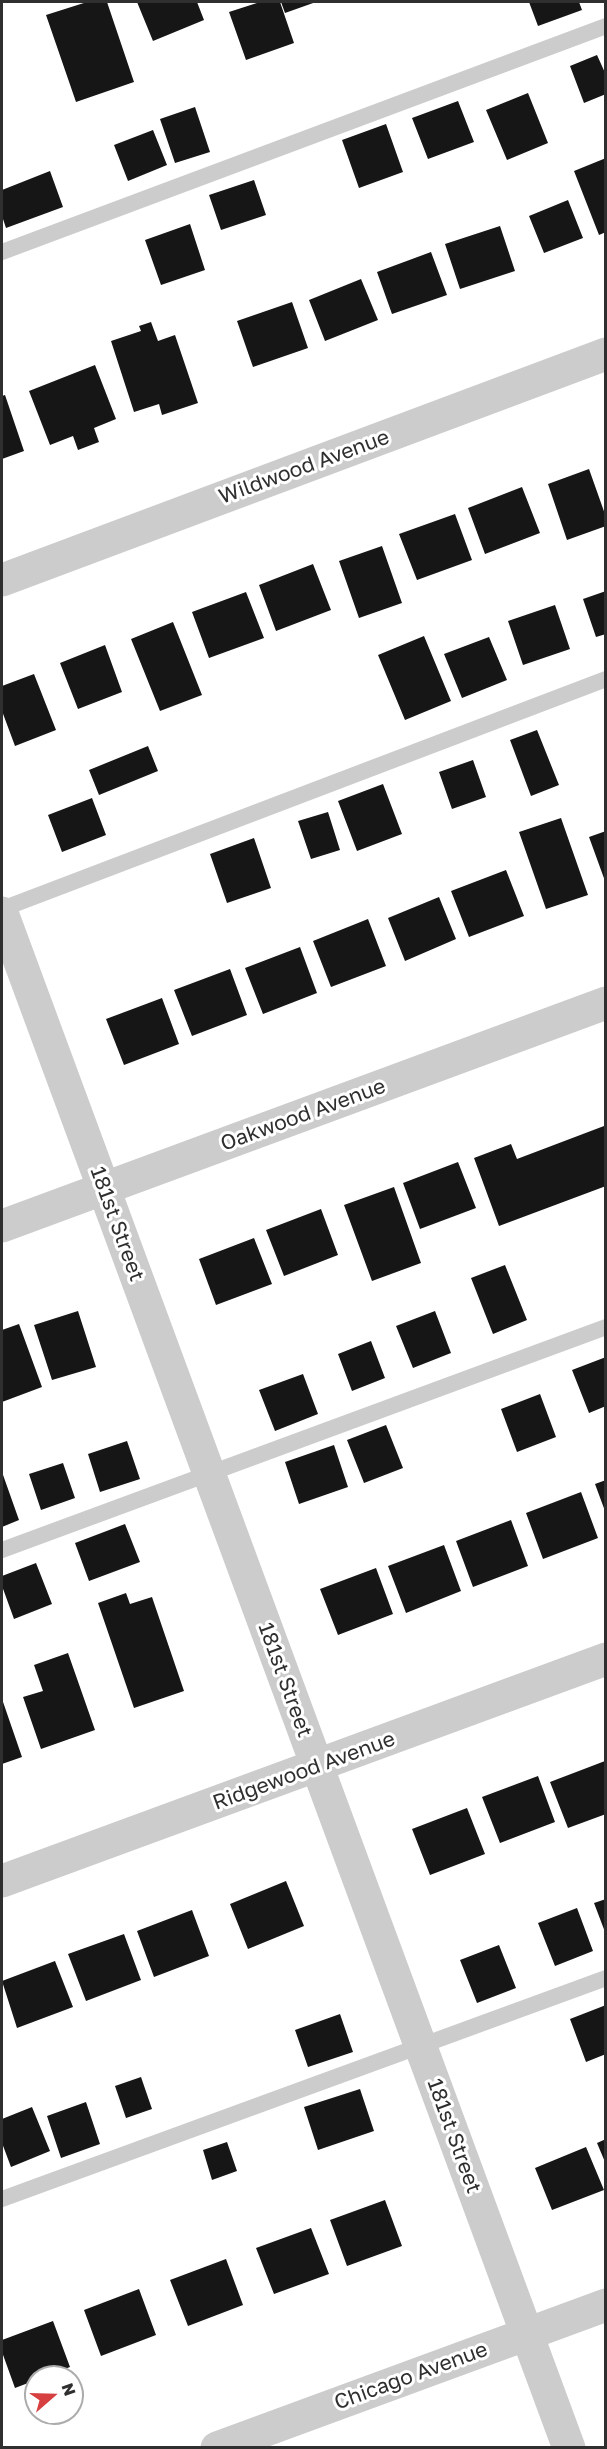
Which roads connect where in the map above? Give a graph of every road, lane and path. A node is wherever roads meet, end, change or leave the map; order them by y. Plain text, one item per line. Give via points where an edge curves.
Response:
1 (606, 26) edge
2 (2, 252) edge
3 (606, 354) edge
4 (2, 580) edge
5 (606, 679) edge
6 (2, 911) edge
7 (606, 1003) edge
8 (103, 1188) junction
9 (2, 1226) edge
10 (606, 1327) edge
11 (209, 1474) junction
12 (2, 1550) edge
13 (606, 1659) edge
14 (317, 1766) junction
15 (2, 1881) edge
16 (606, 1978) edge
17 (421, 2046) junction
18 (2, 2199) edge
19 (606, 2305) edge
20 (527, 2334) junction
21 (217, 2448) edge
22 (569, 2448) edge

1 - 2 lane
3 - 4 street, Wildwood Avenue
5 - 6 lane
6 - 8 street, 181st Street
7 - 8 street, Oakwood Avenue
8 - 9 street, Oakwood Avenue
8 - 11 street, 181st Street
10 - 11 lane
11 - 12 lane
11 - 14 street, 181st Street
13 - 14 street, Ridgewood Avenue
14 - 15 street, Ridgewood Avenue
14 - 17 street, 181st Street
16 - 17 lane
17 - 18 lane
17 - 20 street, 181st Street
19 - 20 street, Chicago Avenue
20 - 21 street, Chicago Avenue
20 - 22 street, 181st Street

